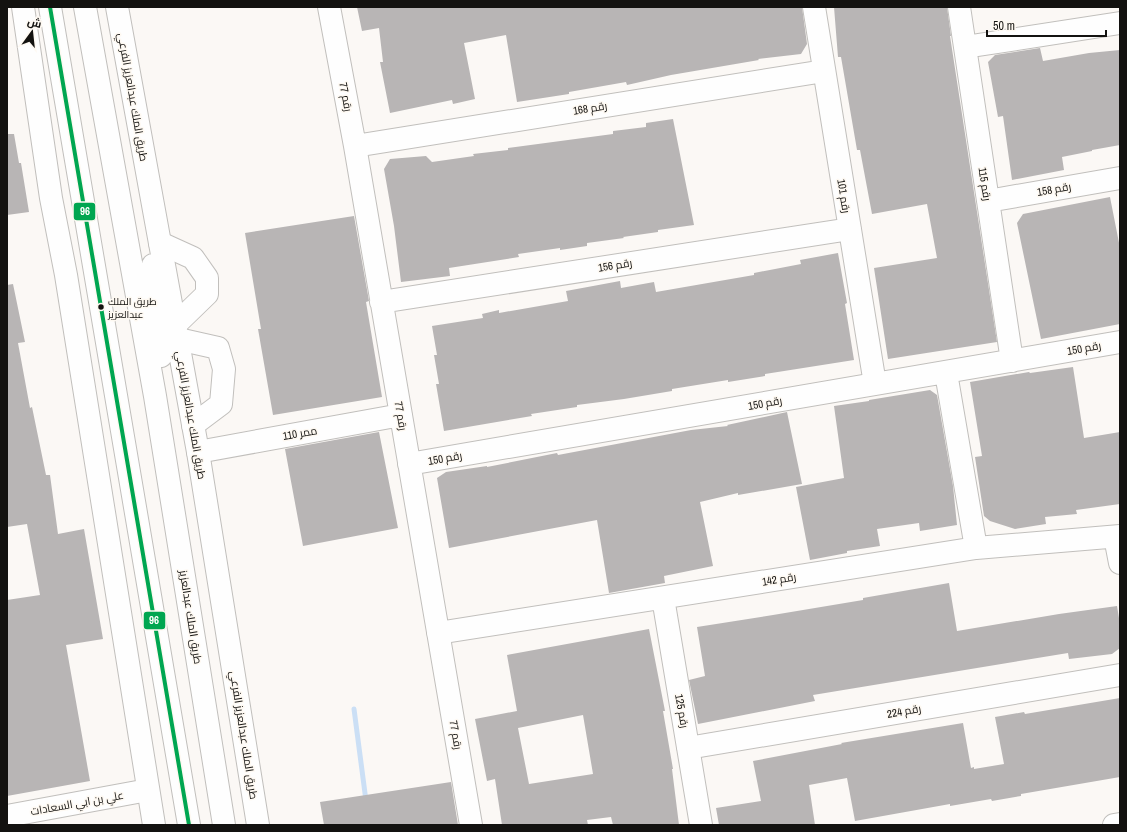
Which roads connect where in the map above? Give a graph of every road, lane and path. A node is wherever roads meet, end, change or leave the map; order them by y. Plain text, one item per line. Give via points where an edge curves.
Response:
1 (23, 7) edge
2 (50, 7) edge
3 (85, 7) edge
4 (117, 7) edge
5 (329, 7) edge
6 (814, 7) edge
7 (959, 7) edge
8 (1120, 23) edge
9 (965, 47) junction
10 (824, 71) junction
11 (355, 146) junction
12 (1120, 178) edge
13 (988, 200) junction
14 (154, 209) junction
15 (850, 229) junction
16 (160, 243) junction
17 (66, 275) junction
18 (381, 302) junction
19 (176, 332) junction
20 (1120, 342) edge
21 (1012, 360) junction
22 (946, 372) junction
23 (875, 384) junction
24 (155, 396) junction
25 (401, 415) junction
26 (194, 425) junction
27 (198, 452) junction
28 (409, 464) junction
29 (132, 490) junction
30 (1117, 536) edge
31 (976, 548) junction
32 (1120, 563) edge
33 (663, 598) junction
34 (438, 633) junction
35 (1120, 675) edge
36 (688, 748) junction
37 (148, 790) junction
38 (7, 816) edge
39 (1120, 824) edge
40 (154, 825) edge
41 (189, 825) edge
42 (224, 825) edge
43 (258, 825) edge
44 (471, 825) edge
45 (701, 825) edge
46 (1114, 825) edge

1 - 17 street via 51,198
2 - 29 street
3 - 24 street, طريق الملك عبدالعزيز
4 - 14 street, طريق الملك عبدالعزيز الفرعي
5 - 11 street, رقم 77
6 - 10 street, رقم 101
7 - 9 street, رقم 115
8 - 9 street
9 - 13 street, رقم 115
10 - 11 street, رقم 168
10 - 15 street, رقم 101
11 - 18 street, رقم 77
12 - 13 street, رقم 158
13 - 21 street, رقم 115
14 - 16 street, طريق الملك عبدالعزيز الفرعي
14 - 24 street via 154,298 162,370
15 - 18 street, رقم 156
15 - 23 street, رقم 101
16 - 19 street, طريق الملك عبدالعزيز الفرعي
16 - 19 street via 193,258 207,278 207,294
17 - 29 street
17 - 37 street
18 - 25 street, رقم 77
19 - 26 street, طريق الملك عبدالعزيز الفرعي
19 - 26 street via 190,343 218,348 224,369 221,404
20 - 21 street, رقم 150
21 - 22 street, رقم 150
22 - 23 street, رقم 150
22 - 31 street
23 - 28 street, رقم 150
24 - 42 street, طريق الملك عبدالعزيز
25 - 27 street, 110 ممر
25 - 28 street, رقم 77
26 - 27 street, طريق الملك عبدالعزيز الفرعي
27 - 43 street, طريق الملك عبدالعزيز الفرعي
28 - 34 street, رقم 77
29 - 41 street
30 - 31 street, رقم 142
30 - 32 street
31 - 33 street, رقم 142
33 - 34 street, رقم 142
33 - 36 street, رقم 125
34 - 44 street, رقم 77
35 - 36 street, رقم 224
36 - 45 street, رقم 125
37 - 38 street, علي بن ابي السعادات
37 - 40 street
39 - 46 street

